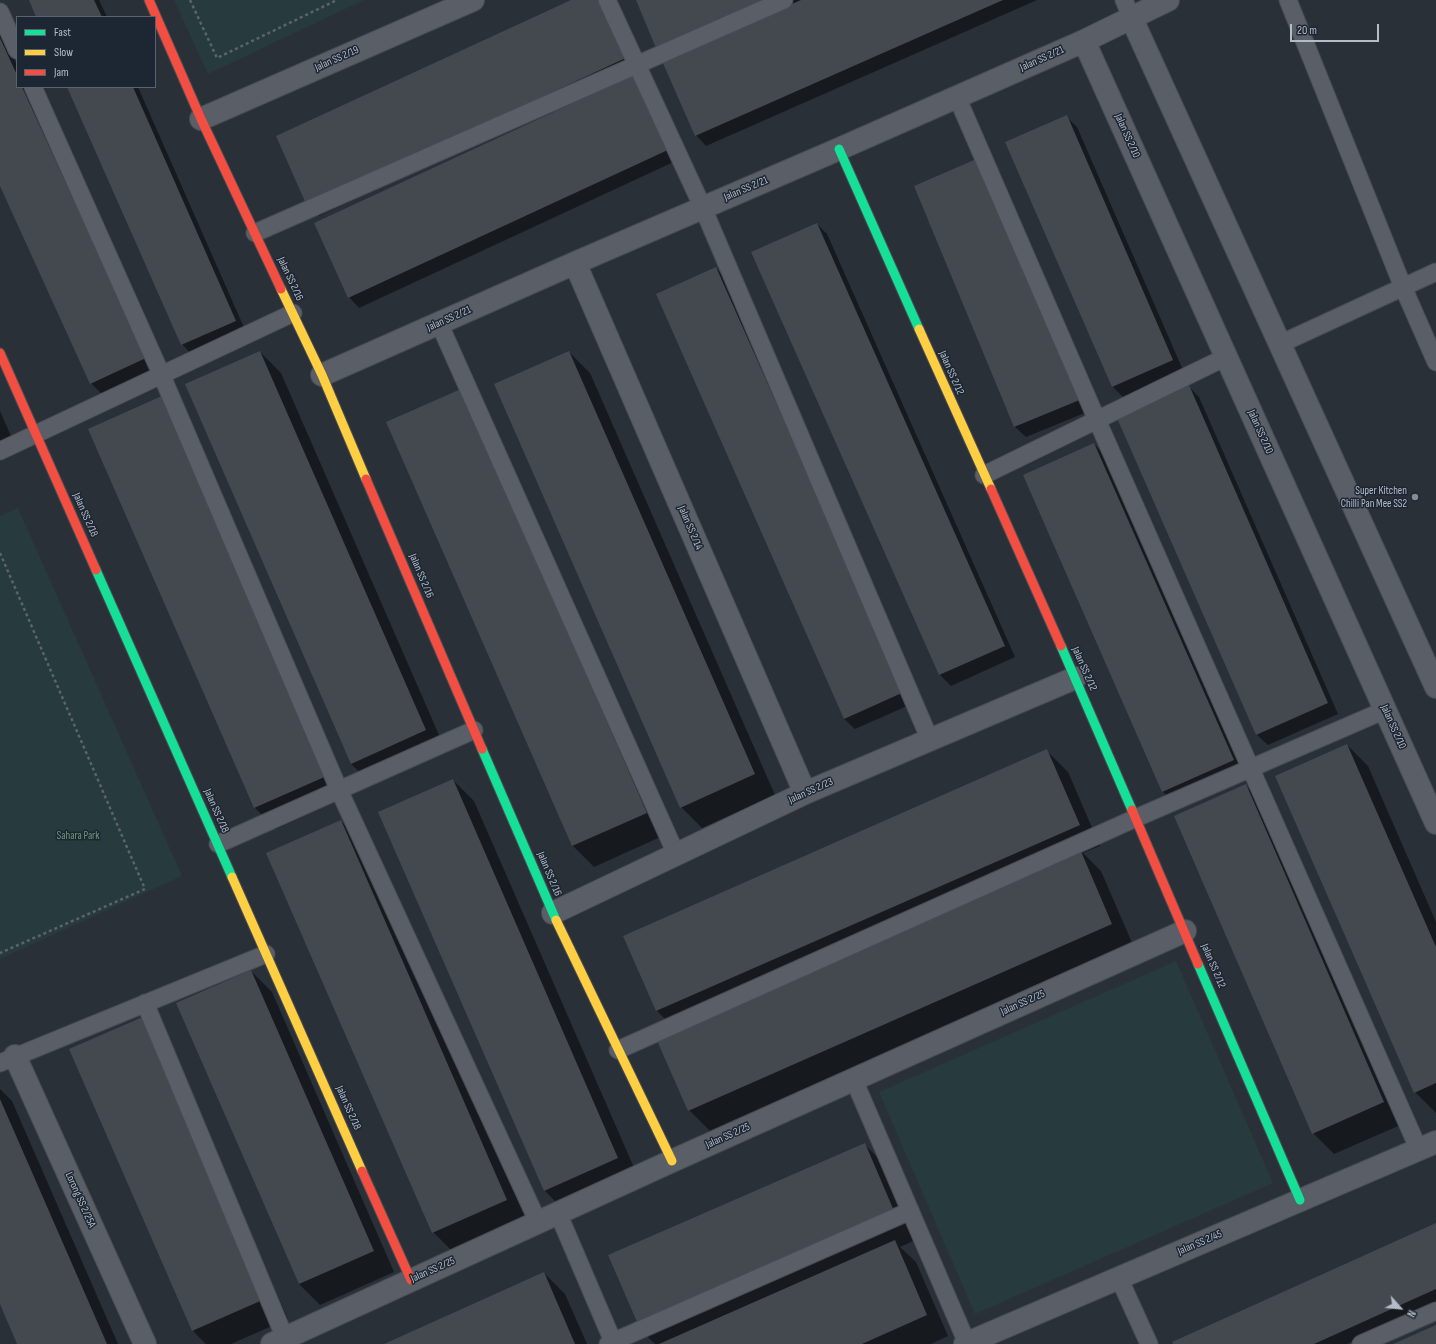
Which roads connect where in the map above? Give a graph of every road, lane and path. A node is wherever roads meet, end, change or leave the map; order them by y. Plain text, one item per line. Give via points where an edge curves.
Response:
1 (149, 0) edge
2 (190, 0) edge
3 (337, 0) edge
4 (607, 0) edge
5 (784, 0) edge
6 (1168, 0) edge
7 (1288, 0) edge
8 (467, 1) edge
9 (1127, 9) edge
10 (0, 12) edge
11 (156, 16) edge
12 (156, 16) edge
13 (1084, 41) junction
14 (16, 48) edge
15 (637, 65) junction
16 (34, 88) edge
17 (957, 97) junction
18 (201, 119) junction
19 (839, 150) junction
20 (703, 208) junction
21 (255, 233) junction
22 (575, 263) junction
23 (1436, 272) edge
24 (1404, 287) junction
25 (293, 313) junction
26 (439, 323) junction
27 (1280, 344) junction
28 (0, 353) edge
29 (1226, 357) junction
30 (1436, 362) edge
31 (322, 375) junction
32 (162, 376) junction
33 (1097, 420) junction
34 (36, 435) junction
35 (0, 451) edge
36 (984, 475) junction
37 (0, 553) edge
38 (1075, 678) junction
39 (1436, 687) edge
40 (1385, 710) junction
41 (474, 730) junction
42 (930, 740) junction
43 (1252, 768) junction
44 (339, 790) junction
45 (805, 793) junction
46 (1136, 818) junction
47 (1436, 823) edge
48 (218, 844) junction
49 (676, 854) junction
50 (552, 914) junction
51 (1185, 931) junction
52 (0, 953) edge
53 (266, 954) junction
54 (144, 1003) junction
55 (618, 1050) junction
56 (8, 1059) edge
57 (854, 1080) junction
58 (1427, 1146) edge
59 (672, 1161) junction
60 (1300, 1200) junction
61 (910, 1211) junction
62 (558, 1213) junction
63 (538, 1222) junction
64 (1119, 1278) junction
65 (411, 1280) junction
66 (1436, 1311) edge
67 (279, 1341) edge
68 (612, 1343) edge
69 (145, 1344) edge
70 (966, 1344) edge
71 (1150, 1344) edge
72 (1361, 1344) edge

1 - 12 street, Jalan SS 2/16
2 - 3 path via 217,58
4 - 15 lane
5 - 15 lane
6 - 9 street, Jalan SS 2/21
7 - 24 lane
8 - 18 street, Jalan SS 2/19
9 - 13 street, Jalan SS 2/21
9 - 27 street
10 - 14 lane
11 - 18 street, Jalan SS 2/16
13 - 17 street, Jalan SS 2/21
13 - 29 street, Jalan SS 2/10
15 - 20 lane
15 - 21 lane
16 - 32 lane
17 - 19 street, Jalan SS 2/21
17 - 33 lane
18 - 21 street, Jalan SS 2/16
19 - 20 street, Jalan SS 2/21
19 - 36 street, Jalan SS 2/12
20 - 22 street, Jalan SS 2/21
20 - 42 lane
21 - 25 street, Jalan SS 2/16
22 - 26 street, Jalan SS 2/21
22 - 45 street, Jalan SS 2/14
23 - 24 lane
24 - 27 lane
24 - 30 lane
25 - 31 street, Jalan SS 2/16
25 - 32 lane
26 - 31 street, Jalan SS 2/21
26 - 49 lane
27 - 39 street
28 - 34 street, Jalan SS 2/18
29 - 33 lane
29 - 40 street, Jalan SS 2/10
31 - 41 street, Jalan SS 2/16
32 - 34 lane
32 - 44 lane
33 - 36 lane
33 - 43 lane
34 - 35 lane
34 - 48 street, Jalan SS 2/18
36 - 38 street, Jalan SS 2/12
37 - 52 path via 145,889
38 - 42 street, Jalan SS 2/23
38 - 46 street, Jalan SS 2/12
40 - 43 lane
40 - 47 street, Jalan SS 2/10
41 - 44 lane
41 - 50 street, Jalan SS 2/16
42 - 45 street, Jalan SS 2/23
43 - 46 lane
43 - 58 lane
44 - 48 lane
44 - 63 lane
45 - 49 street, Jalan SS 2/23
46 - 51 street, Jalan SS 2/12
46 - 55 lane
48 - 53 street, Jalan SS 2/18
49 - 50 street, Jalan SS 2/23
50 - 55 street, Jalan SS 2/16
51 - 57 street, Jalan SS 2/25
51 - 60 street, Jalan SS 2/12
53 - 54 lane
53 - 65 street, Jalan SS 2/18
54 - 56 lane
54 - 67 lane
55 - 59 street, Jalan SS 2/16
56 - 69 street, Lorong SS 2/25A
57 - 59 street, Jalan SS 2/25
57 - 61 lane
58 - 60 street, Jalan SS 2/45
59 - 62 street, Jalan SS 2/25
60 - 64 street, Jalan SS 2/45
61 - 68 lane
61 - 70 lane
62 - 63 street, Jalan SS 2/25
62 - 68 lane
63 - 65 street, Jalan SS 2/25
64 - 70 street, Jalan SS 2/45
64 - 71 lane
65 - 67 street, Jalan SS 2/25
66 - 72 lane

